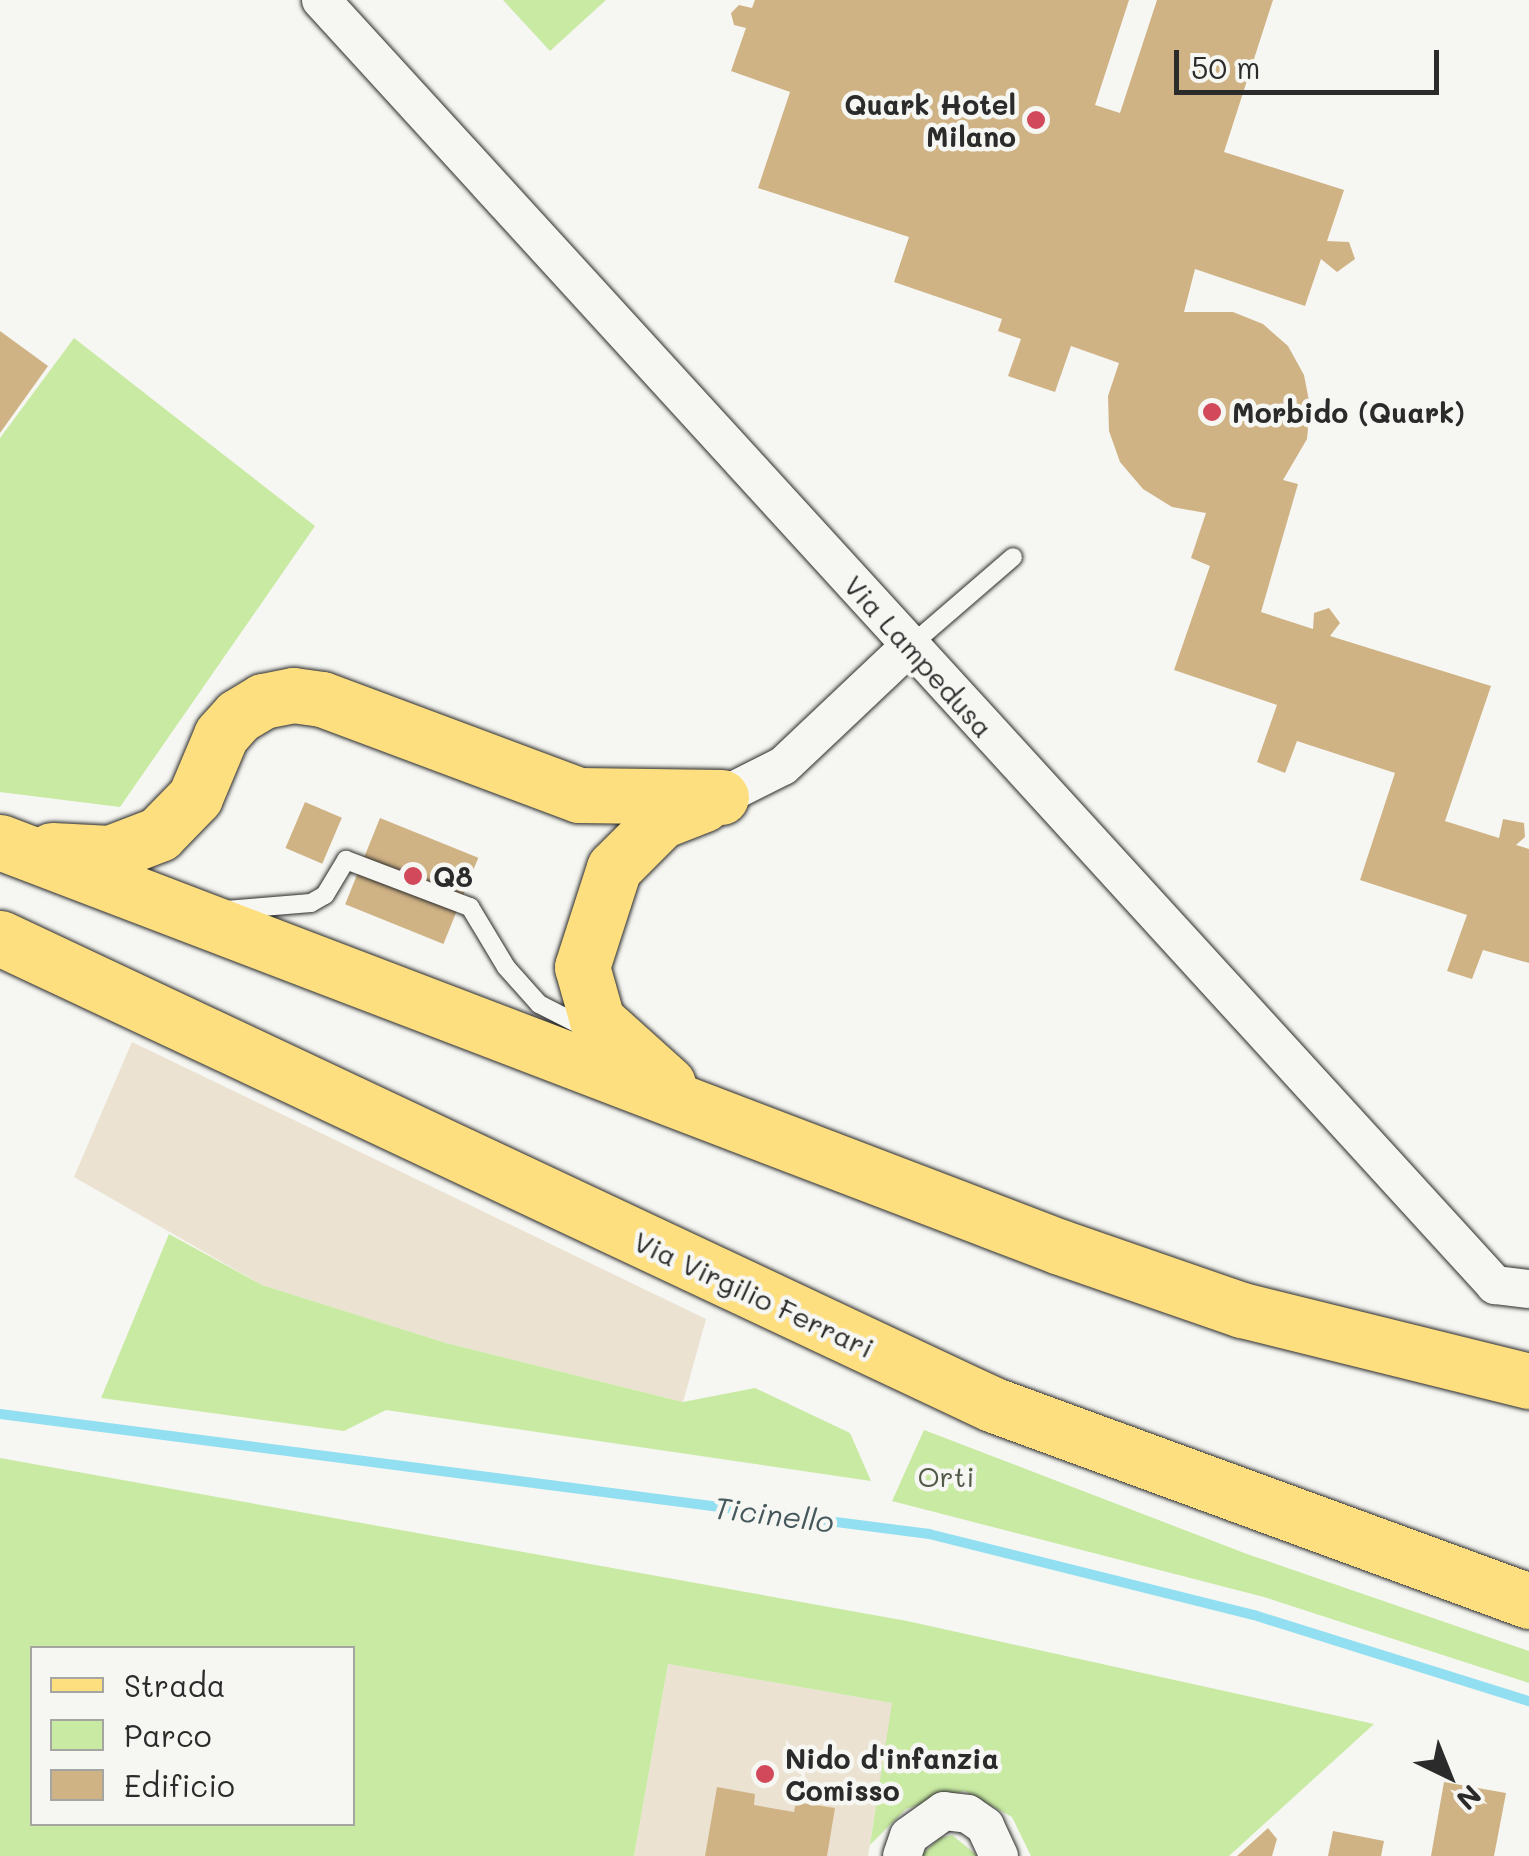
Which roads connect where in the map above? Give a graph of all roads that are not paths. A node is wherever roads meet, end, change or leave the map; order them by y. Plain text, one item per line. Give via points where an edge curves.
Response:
1 (321, 0) edge
2 (1013, 556) dead end
3 (910, 646) junction
4 (720, 797) junction
5 (8, 845) edge
6 (191, 913) junction
7 (0, 938) edge
8 (616, 1042) junction
9 (748, 1132) junction
10 (1529, 1289) edge
11 (1529, 1381) edge
12 (1529, 1601) edge
13 (902, 1856) edge
14 (998, 1856) edge

1 - 3 street, Via Lampedusa
2 - 3 lane
3 - 4 street via 782,766
3 - 10 street, Via Lampedusa via 1495,1286
4 - 5 main road via 579,795 322,699 293,695 238,716 220,735 195,798 159,834 110,853
4 - 8 main road via 661,821 614,868 582,967 587,1000
5 - 6 main road
6 - 8 lane via 311,903 325,895 346,860 470,907 506,967 539,1004
6 - 9 main road
7 - 12 main road, Via Virgilio Ferrari via 994,1405
8 - 9 main road via 646,1069
9 - 11 main road via 1242,1310
13 - 14 street via 909,1836 944,1812 968,1814 985,1826

